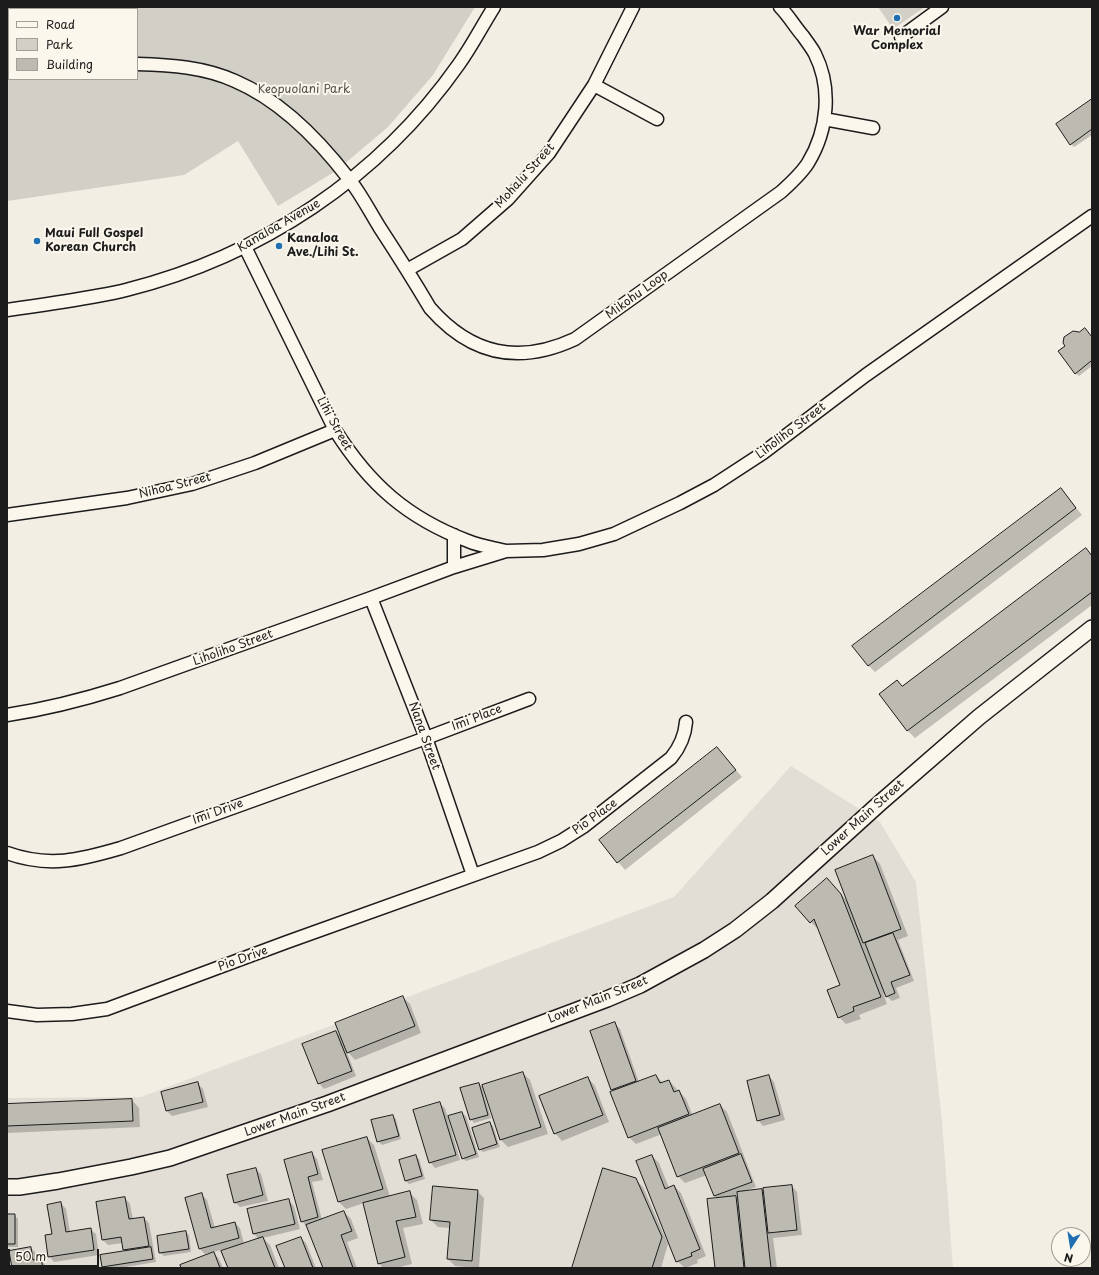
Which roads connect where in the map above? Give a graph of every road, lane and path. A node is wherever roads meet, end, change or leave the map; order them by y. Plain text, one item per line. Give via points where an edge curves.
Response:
1 (494, 7) edge
2 (633, 7) edge
3 (780, 7) edge
4 (942, 7) edge
5 (901, 38) dead end
6 (138, 64) edge
7 (594, 85) junction
8 (657, 119) dead end
9 (824, 120) junction
10 (873, 128) dead end
11 (350, 180) junction
12 (1092, 216) edge
13 (244, 247) junction
14 (407, 270) junction
15 (7, 310) edge
16 (335, 430) junction
17 (7, 515) edge
18 (454, 535) junction
19 (506, 551) junction
20 (454, 567) junction
21 (371, 598) junction
22 (1092, 628) edge
23 (529, 698) dead end
24 (7, 715) edge
25 (686, 722) dead end
26 (426, 738) junction
27 (7, 853) edge
28 (474, 875) junction
29 (7, 1010) edge
30 (7, 1187) edge

1 - 11 street, Kanaloa Avenue via 460,63 417,117 368,166
2 - 7 street, Mohalu Street
3 - 9 street, Mikohu Loop via 815,53 826,90
4 - 5 street
6 - 11 street, Mikohu Loop via 174,65 205,71 235,81 264,96 289,114
7 - 8 street
7 - 14 street, Mohalu Street via 549,153 508,199 462,239
9 - 10 street
9 - 14 street, Mikohu Loop via 823,129 807,164 781,192 575,339 559,347 542,352 506,353 471,342 442,322 430,308
11 - 13 street, Kanaloa Avenue via 314,207
11 - 14 street, Mikohu Loop
12 - 19 street, Liholiho Street via 866,375 763,453 680,504 614,534 579,544 543,550
13 - 15 street, Kanaloa Avenue via 192,271 126,290
13 - 16 street, Lihi Street
16 - 17 street, Nihoa Street via 255,463 192,484 126,498
16 - 18 street, Lihi Street via 348,452 378,486 434,527
18 - 19 street, Lihi Street via 469,542
18 - 20 street
19 - 20 street, Liholiho Street
20 - 21 street, Liholiho Street
21 - 24 street, Liholiho Street via 120,688 78,701
21 - 26 street, Nana Street
22 - 30 street, Lower Main Street via 978,717 772,901 704,950 640,985 334,1101 170,1158 58,1181
23 - 26 street, Imi Place
25 - 28 street, Pio Place via 683,738 671,758 583,827 538,852
26 - 27 street, Imi Drive via 87,858 64,862 41,861
26 - 28 street, Nana Street
28 - 29 street, Pio Drive via 107,1009 37,1015

